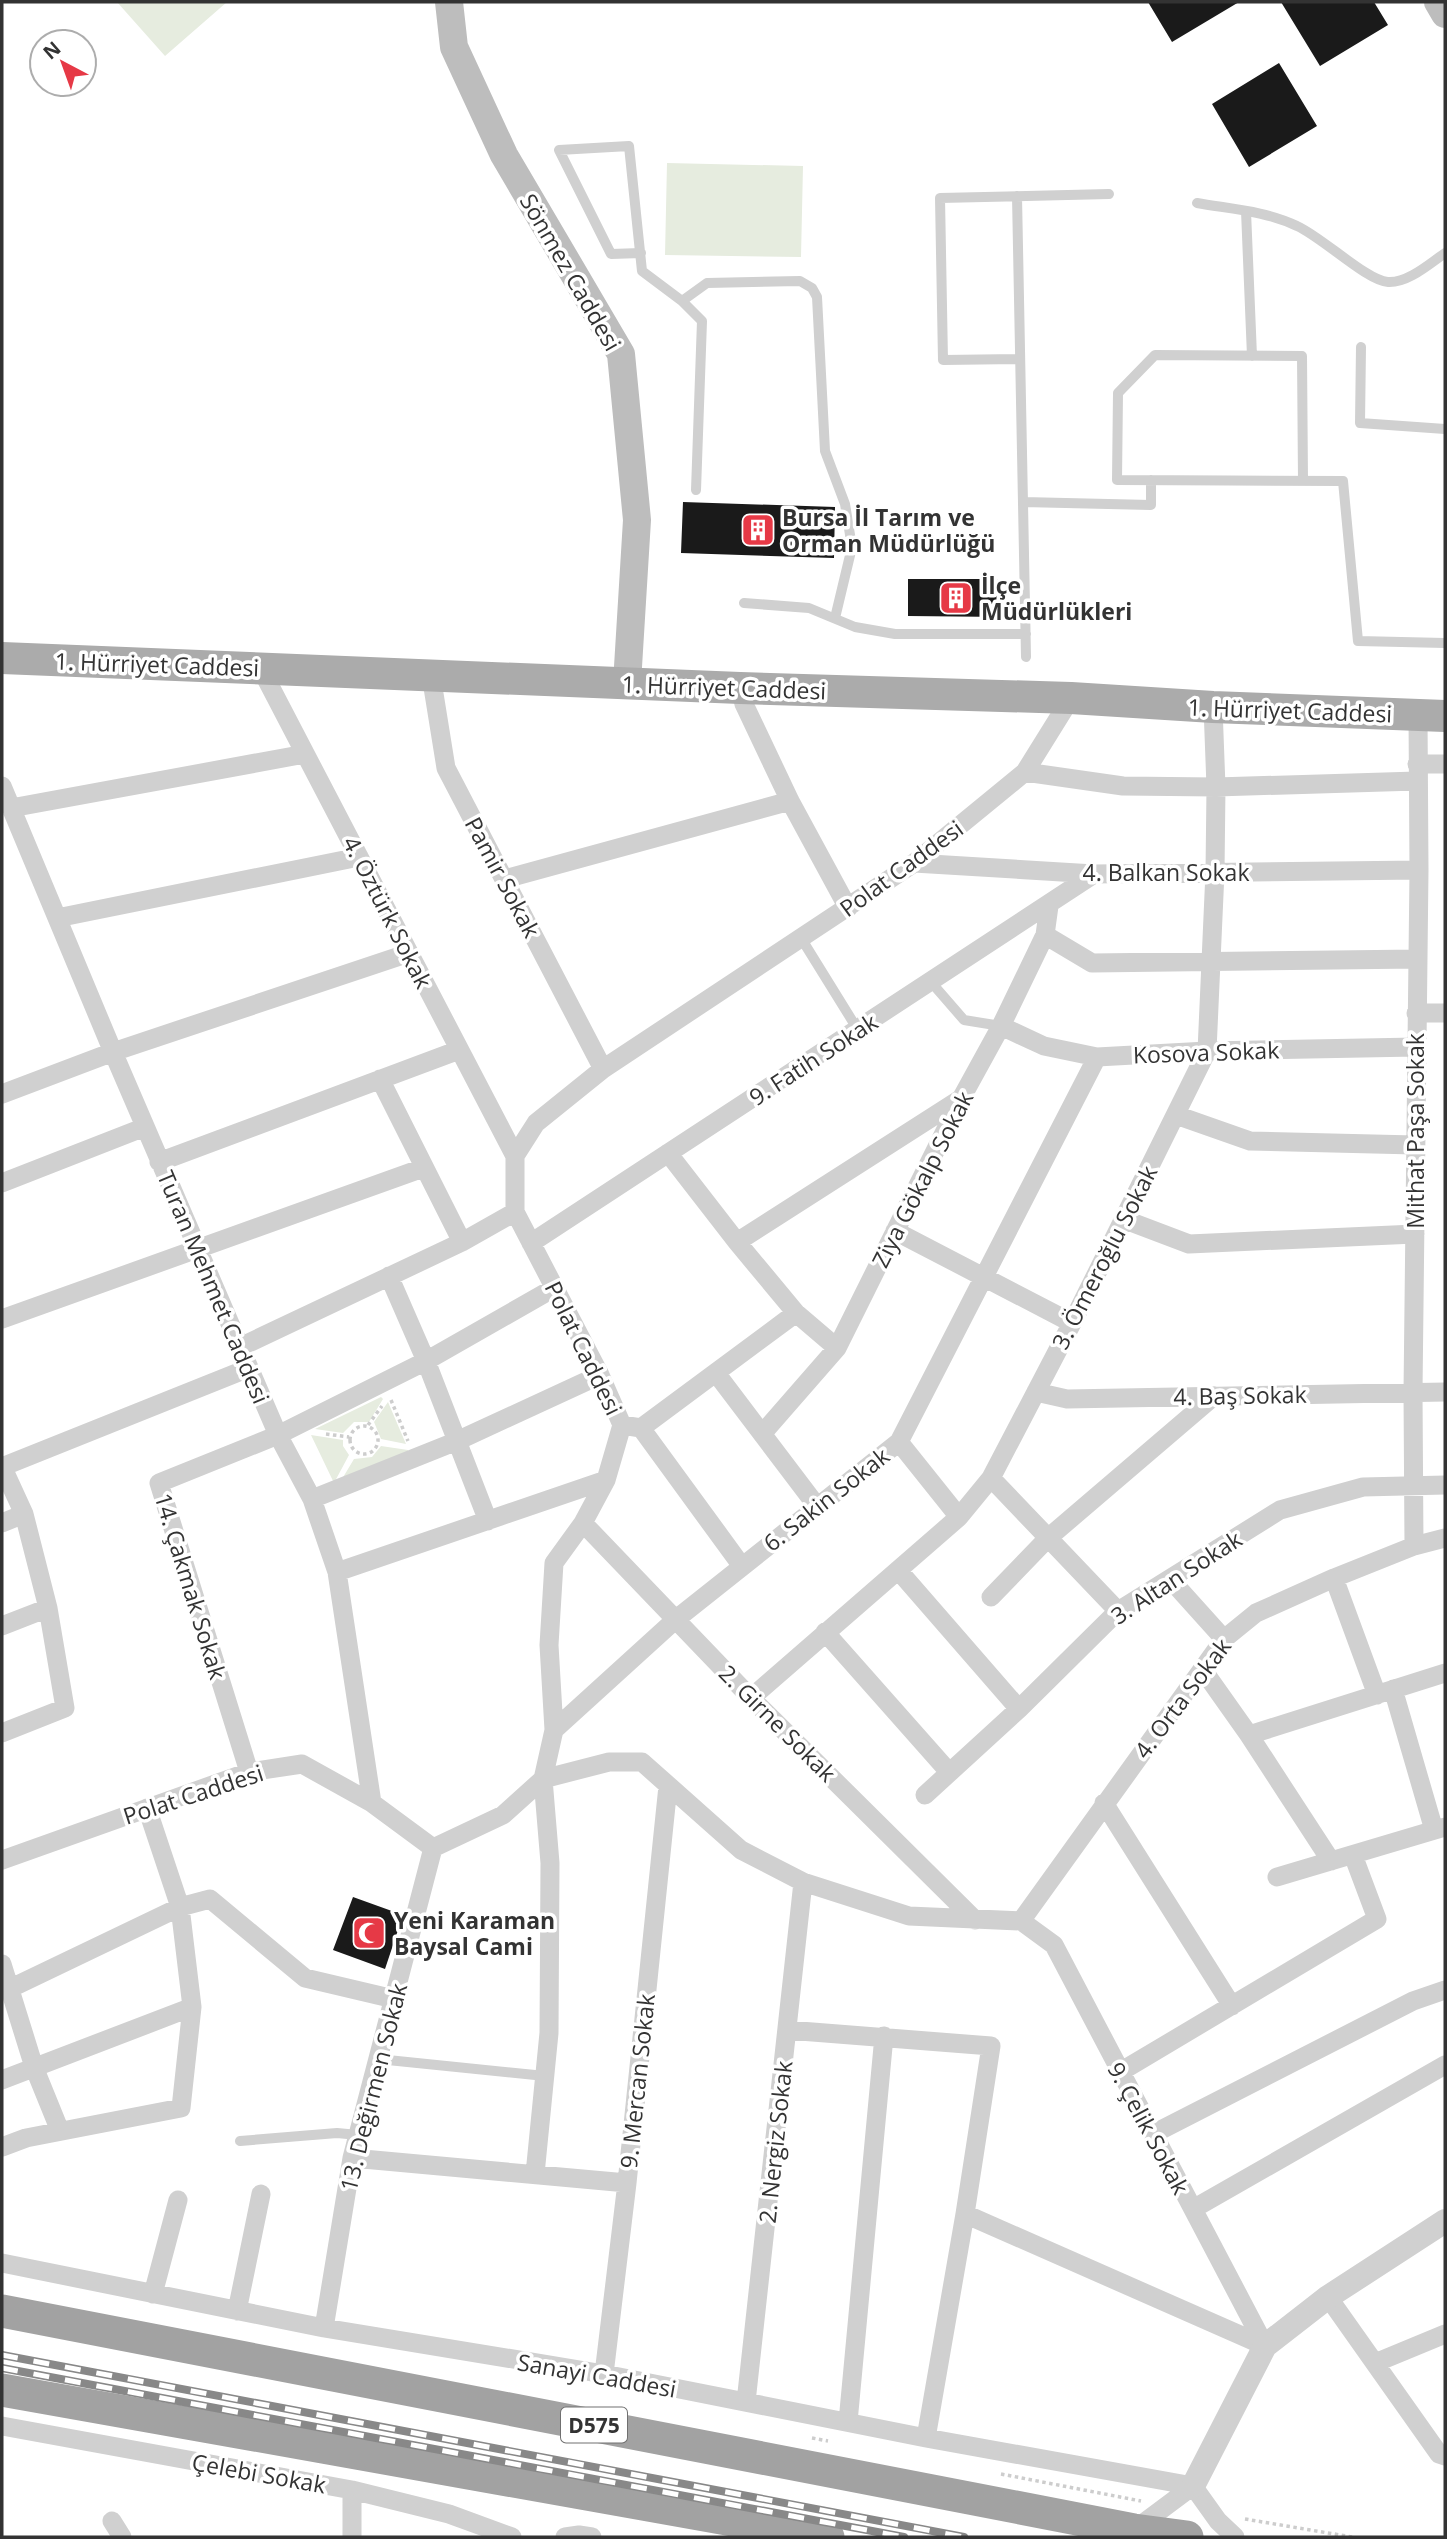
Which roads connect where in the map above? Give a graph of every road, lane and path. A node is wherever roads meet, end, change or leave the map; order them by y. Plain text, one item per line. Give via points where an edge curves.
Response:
1 (449, 2) edge
2 (1438, 2) edge
3 (1445, 14) edge
4 (1109, 194) dead end
5 (1017, 196) junction
6 (1198, 203) dead end
7 (1246, 211) junction
8 (640, 253) junction
9 (1445, 254) edge
10 (682, 301) junction
11 (1361, 347) dead end
12 (1252, 356) junction
13 (1020, 359) junction
14 (1445, 429) edge
15 (1151, 480) junction
16 (1303, 481) junction
17 (696, 490) dead end
18 (1023, 502) junction
19 (744, 603) dead end
20 (835, 618) junction
21 (1026, 634) junction
22 (1445, 643) edge
23 (1026, 657) dead end
24 (2, 658) edge
25 (261, 669) junction
26 (431, 675) junction
27 (627, 683) junction
28 (740, 688) junction
29 (1071, 698) junction
30 (1213, 708) junction
31 (1432, 716) edge
32 (305, 754) junction
33 (1445, 764) edge
34 (1025, 772) junction
35 (1417, 772) junction
36 (2, 786) edge
37 (1216, 787) junction
38 (790, 801) junction
39 (11, 808) junction
40 (359, 857) junction
41 (914, 863) junction
42 (1419, 870) junction
43 (1215, 872) junction
44 (1094, 874) junction
45 (505, 879) junction
46 (1049, 906) junction
47 (848, 908) junction
48 (57, 918) junction
49 (1045, 934) junction
50 (801, 939) junction
51 (409, 953) junction
52 (1418, 959) junction
53 (1212, 962) junction
54 (931, 982) junction
55 (1416, 1013) junction
56 (1445, 1013) edge
57 (1001, 1026) junction
58 (858, 1030) junction
59 (1416, 1047) junction
60 (459, 1050) junction
61 (1207, 1051) junction
62 (113, 1052) junction
63 (1097, 1057) junction
64 (603, 1069) junction
65 (380, 1079) junction
66 (2, 1094) edge
67 (962, 1097) junction
68 (1176, 1115) junction
69 (145, 1127) junction
70 (1415, 1144) junction
71 (668, 1153) junction
72 (514, 1156) junction
73 (159, 1162) junction
74 (423, 1168) junction
75 (2, 1183) edge
76 (515, 1212) junction
77 (1123, 1219) junction
78 (895, 1231) junction
79 (1415, 1234) junction
80 (462, 1242) junction
81 (737, 1242) junction
82 (531, 1243) junction
83 (197, 1249) junction
84 (389, 1276) junction
85 (983, 1277) junction
86 (554, 1288) junction
87 (796, 1313) junction
88 (2, 1319) edge
89 (1072, 1324) junction
90 (240, 1347) junction
91 (837, 1349) junction
92 (426, 1361) junction
93 (249, 1368) junction
94 (716, 1373) junction
95 (600, 1375) junction
96 (1036, 1392) junction
97 (1413, 1392) junction
98 (1445, 1392) edge
99 (1214, 1396) junction
100 (368, 1426) junction
101 (632, 1427) junction
102 (762, 1434) junction
103 (278, 1435) junction
104 (457, 1441) junction
105 (899, 1442) junction
106 (415, 1456) junction
107 (2, 1466) edge
108 (991, 1478) junction
109 (606, 1480) junction
110 (1445, 1485) edge
111 (1413, 1486) junction
112 (312, 1499) junction
113 (816, 1506) junction
114 (24, 1514) junction
115 (959, 1517) junction
116 (488, 1521) junction
117 (2, 1523) edge
118 (583, 1524) junction
119 (1048, 1538) junction
120 (1445, 1538) edge
121 (1414, 1546) junction
122 (741, 1565) junction
123 (898, 1570) junction
124 (337, 1572) junction
125 (1334, 1578) junction
126 (1170, 1579) junction
127 (991, 1597) dead end
128 (48, 1608) junction
129 (1118, 1611) junction
130 (676, 1620) junction
131 (2, 1626) edge
132 (825, 1632) junction
133 (1224, 1639) junction
134 (1202, 1670) junction
135 (1445, 1673) edge
136 (1385, 1692) junction
137 (751, 1699) junction
138 (1019, 1709) junction
139 (554, 1730) junction
140 (2, 1732) edge
141 (1249, 1735) junction
142 (249, 1772) junction
143 (949, 1772) junction
144 (542, 1779) junction
145 (668, 1786) junction
146 (925, 1795) dead end
147 (372, 1802) junction
148 (1104, 1803) junction
149 (147, 1808) junction
150 (1440, 1829) edge
151 (433, 1848) junction
152 (1353, 1855) junction
153 (2, 1860) edge
154 (1331, 1861) junction
155 (1277, 1877) dead end
156 (803, 1882) junction
157 (180, 1908) junction
158 (975, 1920) junction
159 (1021, 1921) junction
160 (2, 1964) edge
161 (9, 1989) junction
162 (1445, 1990) edge
163 (394, 1999) junction
164 (1232, 2006) junction
165 (192, 2007) junction
166 (787, 2030) junction
167 (884, 2036) junction
168 (378, 2059) junction
169 (1445, 2065) edge
170 (34, 2067) junction
171 (1120, 2072) junction
172 (545, 2076) junction
173 (2, 2080) edge
174 (60, 2131) junction
175 (1153, 2134) junction
176 (358, 2135) junction
177 (240, 2141) dead end
178 (2, 2147) edge
179 (352, 2158) junction
180 (535, 2174) junction
181 (627, 2183) junction
182 (261, 2194) dead end
183 (178, 2200) dead end
184 (1193, 2209) junction
185 (965, 2214) junction
186 (1445, 2221) edge
187 (2, 2263) edge
188 (153, 2294) junction
189 (1328, 2297) junction
190 (2, 2311) edge
191 (237, 2311) junction
192 (324, 2329) junction
193 (1445, 2334) edge
194 (1265, 2346) junction
195 (1375, 2362) junction
196 (604, 2374) junction
197 (2, 2390) edge
198 (746, 2402) junction
199 (848, 2422) junction
200 (2, 2426) edge
201 (926, 2438) junction
202 (1445, 2456) edge
203 (1193, 2486) junction
204 (352, 2490) junction
205 (1134, 2530) junction
206 (352, 2537) edge
207 (512, 2537) edge
208 (565, 2537) edge
209 (592, 2537) edge
210 (828, 2537) edge
211 (1187, 2537) edge
212 (1235, 2537) edge

1 - 27 main road, Sönmez Caddesi via 454,47 504,155 621,354 637,520
2 - 3 main road
4 - 5 lane
5 - 13 lane
5 - 13 lane via 940,198 943,360
6 - 7 lane
7 - 9 lane via 1279,218 1316,235 1380,281 1403,280
7 - 12 lane
8 - 8 lane via 629,146 559,150 611,254
8 - 10 lane via 642,271
10 - 17 lane via 702,321
10 - 20 lane via 706,283 800,281 815,292 825,451 845,504 852,547
11 - 14 lane via 1360,423
12 - 15 lane via 1155,355 1118,393 1117,480
12 - 16 lane via 1302,356
13 - 18 lane
15 - 16 lane
15 - 18 lane via 1151,505
16 - 22 lane via 1343,481 1358,640
18 - 21 lane
19 - 20 lane via 809,608
20 - 21 lane via 895,634
21 - 23 lane
24 - 25 main road, 1. Hürriyet Caddesi
25 - 26 main road, 1. Hürriyet Caddesi
25 - 32 street, 4. Öztürk Sokak
26 - 27 main road, 1. Hürriyet Caddesi
26 - 45 street, Pamir Sokak via 446,768
27 - 28 main road, 1. Hürriyet Caddesi
28 - 29 main road, 1. Hürriyet Caddesi
28 - 38 street
29 - 30 main road, 1. Hürriyet Caddesi
29 - 34 street, Polat Caddesi
30 - 31 main road, 1. Hürriyet Caddesi
30 - 37 street, 3. Ömeroğlu Sokak
31 - 35 street, Mithat Paşa Sokak
32 - 39 street
32 - 40 street, 4. Öztürk Sokak
33 - 35 street
34 - 37 street via 1123,786
34 - 41 street, Polat Caddesi
35 - 37 street
35 - 42 street, Mithat Paşa Sokak
36 - 39 street, Turan Mehmet Caddesi
37 - 43 street, 3. Ömeroğlu Sokak
38 - 45 street
38 - 47 street
39 - 48 street, Turan Mehmet Caddesi
40 - 48 street
40 - 51 street, 4. Öztürk Sokak
41 - 44 street, 4. Balkan Sokak
41 - 47 street, Polat Caddesi
42 - 43 street, 4. Balkan Sokak
42 - 52 street, Mithat Paşa Sokak
43 - 44 street, 4. Balkan Sokak
43 - 53 street, 3. Ömeroğlu Sokak
44 - 46 street, 9. Fatih Sokak
45 - 64 street, Pamir Sokak
46 - 49 street, Ziya Gökalp Sokak
46 - 54 street, 9. Fatih Sokak
47 - 50 street, Polat Caddesi
48 - 62 street, Turan Mehmet Caddesi
49 - 53 street via 1092,963
49 - 57 street, Ziya Gökalp Sokak
50 - 58 lane
50 - 64 street, Polat Caddesi
51 - 60 street, 4. Öztürk Sokak
51 - 62 street
52 - 53 street
52 - 55 street, Mithat Paşa Sokak
53 - 61 street, 3. Ömeroğlu Sokak
54 - 57 lane via 964,1020
54 - 58 street, 9. Fatih Sokak
55 - 56 street
55 - 59 street, Mithat Paşa Sokak
57 - 63 street, Kosova Sokak via 1044,1046
57 - 67 street, Ziya Gökalp Sokak
58 - 71 street, 9. Fatih Sokak
59 - 61 street, Kosova Sokak
59 - 70 street, Mithat Paşa Sokak
60 - 65 street
60 - 72 street, 4. Öztürk Sokak
61 - 63 street, Kosova Sokak
61 - 68 street, 3. Ömeroğlu Sokak
62 - 66 street
62 - 69 street, Turan Mehmet Caddesi
63 - 85 street, 6. Sakin Sokak
64 - 72 street, Polat Caddesi via 536,1123
65 - 73 street
65 - 74 street
67 - 78 street, Ziya Gökalp Sokak
67 - 81 street
68 - 70 street via 1250,1140
68 - 77 street, 3. Ömeroğlu Sokak
69 - 73 street, Turan Mehmet Caddesi
69 - 75 street
70 - 79 street, Mithat Paşa Sokak
71 - 81 street
71 - 82 street, 9. Fatih Sokak
72 - 76 street, Polat Caddesi
73 - 83 street, Turan Mehmet Caddesi
74 - 80 street
74 - 83 street
76 - 80 street
76 - 82 street, Polat Caddesi
77 - 79 street via 1189,1244
77 - 89 street, 3. Ömeroğlu Sokak
78 - 85 street
78 - 91 street, Ziya Gökalp Sokak
79 - 97 street, Mithat Paşa Sokak
80 - 84 street
81 - 87 street
82 - 86 street, Polat Caddesi
83 - 88 street
83 - 90 street, Turan Mehmet Caddesi
84 - 90 street
84 - 92 street
85 - 89 street
85 - 105 street, 6. Sakin Sokak
86 - 92 street
86 - 95 street, Polat Caddesi
87 - 91 street
87 - 94 street
89 - 96 street, 3. Ömeroğlu Sokak
90 - 93 street, Turan Mehmet Caddesi
91 - 102 street, Ziya Gökalp Sokak
92 - 103 street
92 - 104 street
93 - 103 street, Turan Mehmet Caddesi
93 - 107 street
94 - 101 street
94 - 102 street
95 - 101 street, Polat Caddesi
95 - 104 street
96 - 99 street, 4. Baş Sokak via 1067,1399
96 - 108 street, 3. Ömeroğlu Sokak
97 - 98 street, 4. Baş Sokak
97 - 99 street, 4. Baş Sokak
97 - 111 street, Mithat Paşa Sokak
99 - 119 street
100 - 100 path via 357,1427 350,1436 351,1447 359,1454 370,1453 378,1444 377,1433
100 - 106 path via 389,1395
101 - 109 street, Polat Caddesi
101 - 122 street
102 - 113 street
103 - 112 street, Turan Mehmet Caddesi
103 - 142 street, 14. Çakmak Sokak via 159,1483
104 - 106 street
104 - 116 street
105 - 113 street, 6. Sakin Sokak
105 - 115 street
106 - 112 street
107 - 114 street
108 - 115 street, 3. Ömeroğlu Sokak
108 - 119 street
109 - 116 street
109 - 118 street, Polat Caddesi
110 - 111 street, 3. Altan Sokak
111 - 121 street, Mithat Paşa Sokak
111 - 126 street, 3. Altan Sokak via 1363,1487 1280,1510
112 - 124 street, Turan Mehmet Caddesi
113 - 122 street, 6. Sakin Sokak
114 - 117 street
114 - 128 street
115 - 123 street, 3. Ömeroğlu Sokak
116 - 124 street
118 - 130 street, 2. Girne Sokak
118 - 139 street, Polat Caddesi via 554,1563 549,1645
119 - 127 street
119 - 129 street
120 - 121 street, 4. Orta Sokak
121 - 125 street, 4. Orta Sokak
122 - 130 street, 6. Sakin Sokak
123 - 132 street, 3. Ömeroğlu Sokak
123 - 138 street
124 - 147 street, Turan Mehmet Caddesi
125 - 133 street, 4. Orta Sokak via 1256,1613
125 - 136 street
126 - 129 street, 3. Altan Sokak
126 - 133 street
128 - 131 street
128 - 140 street via 65,1708
129 - 138 street, 3. Altan Sokak
130 - 137 street, 2. Girne Sokak
130 - 139 street, 6. Sakin Sokak
132 - 137 street, 3. Ömeroğlu Sokak
132 - 143 street
133 - 134 street, 4. Orta Sokak
134 - 141 street
134 - 148 street, 4. Orta Sokak
135 - 136 street
136 - 141 street
136 - 150 street
137 - 158 street, 2. Girne Sokak
138 - 143 street, 3. Altan Sokak
139 - 144 street, Polat Caddesi
141 - 154 street
142 - 147 street, Polat Caddesi via 302,1764
142 - 149 street, Polat Caddesi
143 - 146 street, 3. Altan Sokak
144 - 145 street via 609,1762 642,1762
144 - 151 street via 503,1815
144 - 172 street via 551,1863
145 - 156 street via 741,1850
145 - 181 street, 9. Mercan Sokak
147 - 151 street, Polat Caddesi
148 - 159 street, 4. Orta Sokak
148 - 164 street
149 - 153 street, Polat Caddesi
149 - 157 street
150 - 152 street
151 - 163 street, 13. Değirmen Sokak
152 - 154 street
152 - 164 street via 1377,1919
154 - 155 street
156 - 158 street via 909,1916
156 - 166 street, 2. Nergiz Sokak
157 - 161 street
157 - 163 street via 210,1899 305,1978
157 - 165 street
158 - 159 street
159 - 171 street, 9. Çelik Sokak via 1054,1945
160 - 161 street
161 - 170 street
162 - 175 street via 1413,2001
163 - 168 street, 13. Değirmen Sokak
164 - 171 street
165 - 170 street
165 - 174 street via 181,2108
166 - 167 street
166 - 198 street, 2. Nergiz Sokak
167 - 185 street via 991,2046
167 - 199 street
168 - 172 lane
168 - 176 street, 13. Değirmen Sokak
169 - 184 street
170 - 173 street
170 - 174 street
171 - 175 street, 9. Çelik Sokak
172 - 180 street
174 - 178 street
175 - 184 street, 9. Çelik Sokak
176 - 177 lane
176 - 179 street, 13. Değirmen Sokak
179 - 180 street
179 - 192 street, 13. Değirmen Sokak
180 - 181 street
181 - 196 street, 9. Mercan Sokak
182 - 191 street
183 - 188 street
184 - 194 street, 9. Çelik Sokak
185 - 194 street
185 - 201 street
186 - 189 street
187 - 188 street, Sanayi Caddesi
188 - 191 street, Sanayi Caddesi
189 - 194 street
189 - 195 street
190 - 205 highway, D575
191 - 192 street, Sanayi Caddesi
192 - 196 street, Sanayi Caddesi
193 - 195 street
194 - 203 street
195 - 202 street via 1439,2454
196 - 198 street, Sanayi Caddesi
197 - 210 highway
198 - 199 street, Sanayi Caddesi
199 - 201 street, Sanayi Caddesi
200 - 204 street, Çelebi Sokak
201 - 203 street, Sanayi Caddesi
203 - 205 street
203 - 212 street via 1217,2521
204 - 206 street
204 - 207 street, Çelebi Sokak via 449,2514
205 - 211 highway, D575
208 - 209 street

